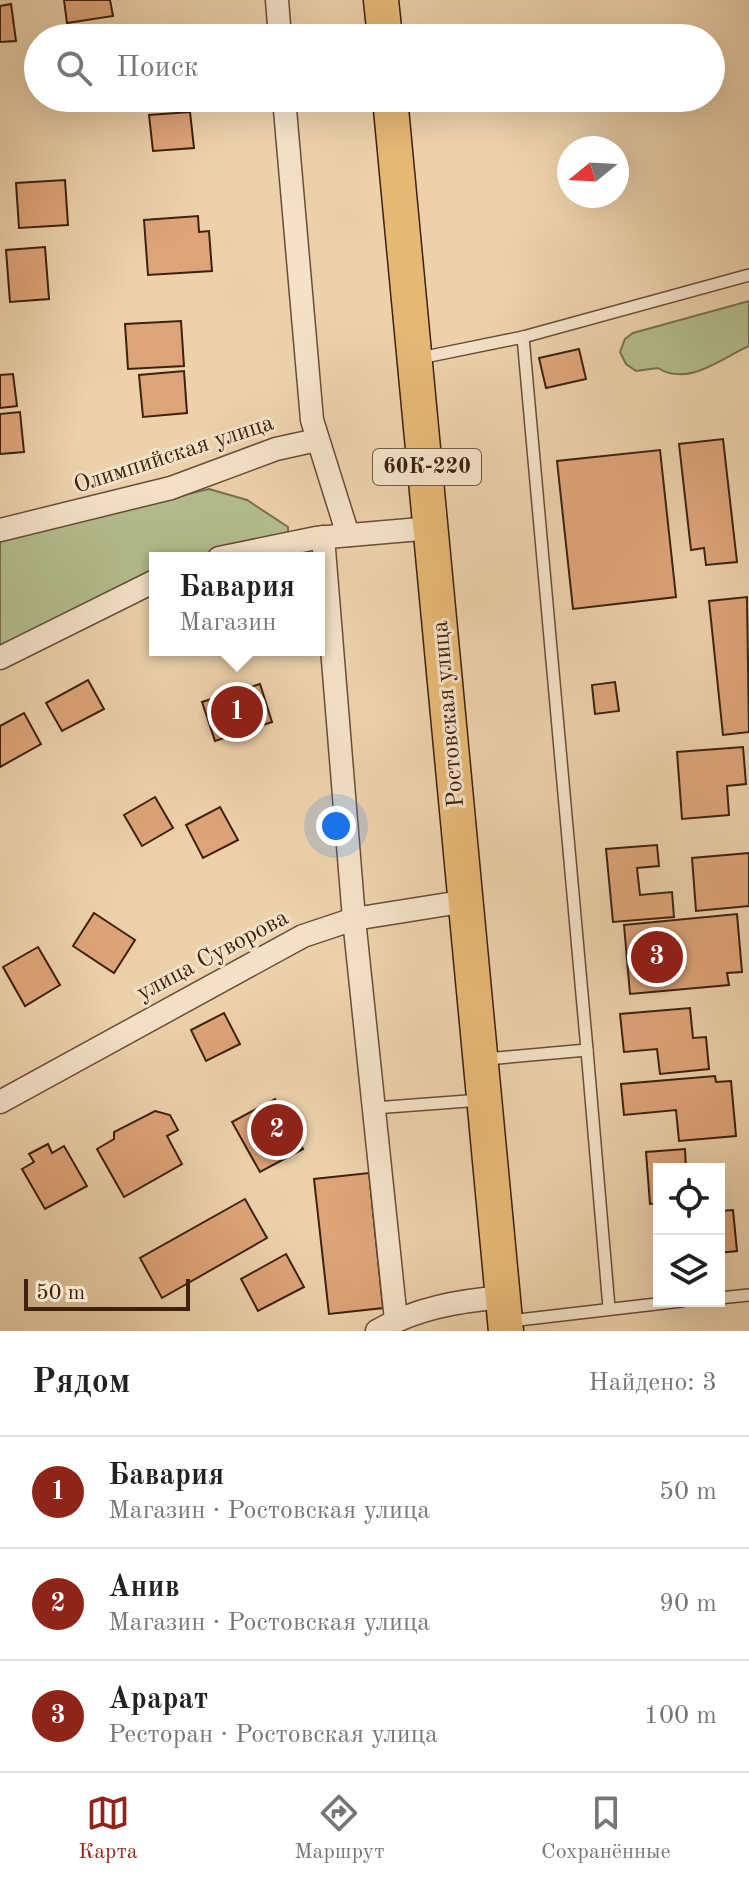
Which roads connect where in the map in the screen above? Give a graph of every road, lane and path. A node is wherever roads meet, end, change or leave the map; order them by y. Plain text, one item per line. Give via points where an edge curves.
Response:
1 (277, 0) edge
2 (381, 0) edge
3 (279, 24) edge
4 (384, 24) edge
5 (285, 112) edge
6 (391, 112) edge
7 (749, 275) edge
8 (523, 337) junction
9 (415, 359) junction
10 (317, 440) junction
11 (432, 528) junction
12 (0, 530) edge
13 (348, 535) junction
14 (323, 537) junction
15 (249, 552) edge
16 (324, 552) edge
17 (325, 562) edge
18 (149, 584) edge
19 (0, 658) edge
20 (467, 901) junction
21 (354, 919) junction
22 (587, 1050) junction
23 (481, 1059) junction
24 (485, 1099) junction
25 (0, 1102) edge
26 (374, 1108) junction
27 (749, 1295) edge
28 (725, 1297) edge
29 (653, 1304) edge
30 (609, 1308) junction
31 (505, 1317) edge
32 (386, 1325) edge

1 - 3 street
2 - 4 main road
5 - 10 street
6 - 9 main road, Ростовская улица / 60К-220
7 - 8 lane
8 - 9 lane
8 - 22 lane
9 - 11 main road, Ростовская улица / 60К-220
10 - 12 street, Олимпийская улица via 276,449 171,488
10 - 13 street
11 - 13 street
11 - 20 main road, Ростовская улица / 60К-220
13 - 14 street
14 - 15 street
14 - 16 street
17 - 21 street
18 - 19 street
20 - 21 street, улица Суворова
20 - 23 main road, Ростовская улица / 60К-220
21 - 25 street, улица Суворова via 272,950
21 - 26 street
22 - 23 lane
22 - 30 lane
23 - 24 main road, Ростовская улица / 60К-220
24 - 26 lane
24 - 31 main road, Ростовская улица / 60К-220
26 - 32 street
27 - 28 lane
29 - 30 lane
30 - 31 lane
31 - 32 street via 460,1301

